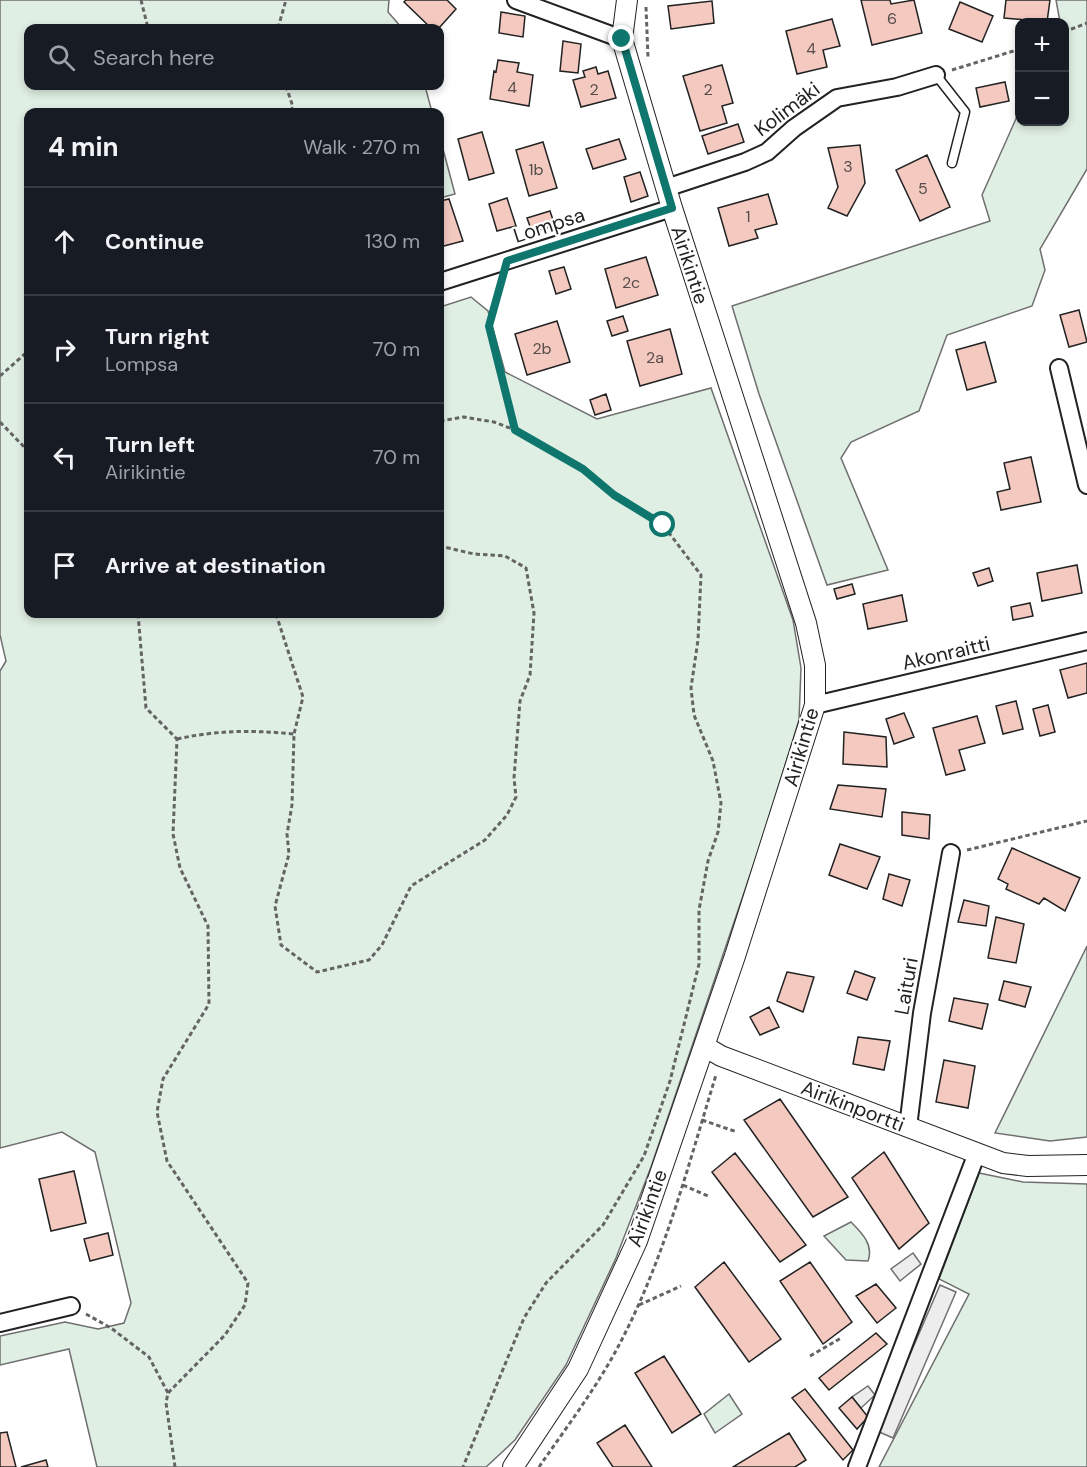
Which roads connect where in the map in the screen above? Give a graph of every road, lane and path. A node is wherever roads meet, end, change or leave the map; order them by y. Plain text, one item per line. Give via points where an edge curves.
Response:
1 (141, 0) edge
2 (286, 0) edge
3 (516, 0) edge
4 (627, 0) edge
5 (646, 0) edge
6 (1087, 23) edge
7 (147, 24) edge
8 (279, 24) edge
9 (1069, 30) edge
10 (622, 39) junction
11 (1015, 51) edge
12 (649, 63) dead end
13 (936, 75) junction
14 (287, 90) edge
15 (292, 108) edge
16 (952, 164) dead end
17 (666, 188) junction
18 (672, 208) junction
19 (507, 261) junction
20 (444, 281) edge
21 (24, 355) edge
22 (1059, 368) dead end
23 (0, 376) edge
24 (444, 421) edge
25 (0, 422) edge
26 (515, 430) junction
27 (24, 447) edge
28 (1087, 485) edge
29 (444, 547) edge
30 (138, 618) edge
31 (277, 618) edge
32 (1087, 641) edge
33 (815, 705) junction
34 (294, 734) junction
35 (177, 739) junction
36 (1087, 821) edge
37 (951, 853) joint
38 (704, 1046) junction
39 (721, 1056) junction
40 (702, 1120) junction
41 (908, 1126) junction
42 (737, 1132) dead end
43 (977, 1153) junction
44 (1087, 1165) edge
45 (683, 1185) junction
46 (710, 1197) dead end
47 (681, 1286) dead end
48 (637, 1305) junction
49 (71, 1306) joint
50 (0, 1323) edge
51 (841, 1338) dead end
52 (810, 1356) dead end
53 (168, 1394) junction
54 (175, 1467) edge
55 (463, 1467) edge
56 (513, 1467) edge
57 (539, 1467) edge
58 (857, 1467) edge

1 - 7 path
2 - 8 path
3 - 10 street
4 - 10 street, Airikintie
5 - 12 path
6 - 9 path
10 - 17 street, Airikintie
11 - 13 path
13 - 16 lane via 965,112
13 - 17 street, Kolimäki via 837,98 767,152
14 - 15 path
17 - 18 street, Airikintie
18 - 19 street, Lompsa
18 - 33 street, Airikintie via 807,623 815,665
19 - 20 street, Lompsa
19 - 26 path via 489,326
21 - 23 path
22 - 28 street
24 - 26 path via 464,417
25 - 27 path
26 - 55 path via 583,469 614,495 663,525 700,574 698,640 691,688 694,715 713,761 721,803 699,910 699,964 670,1081 644,1156 603,1225 546,1283 524,1318
29 - 34 path via 505,556 526,568 534,613 530,675 520,701 516,797 507,815 485,840 411,886 382,945 369,960 317,972 281,945 275,906 289,854
30 - 35 path via 146,708
31 - 34 path via 303,697
32 - 33 street, Akonraitti
33 - 38 street, Airikintie
34 - 35 path via 245,730 206,732
35 - 53 path via 173,834 180,868 208,926 209,1004 163,1079 157,1112 167,1161 248,1283 245,1305 225,1335
36 - 37 path
37 - 41 street, Laituri via 922,1013
38 - 39 street, Airikinportti
38 - 56 street, Airikintie via 637,1241 578,1369
39 - 40 path
39 - 41 street, Airikinportti
40 - 42 path
40 - 45 path
41 - 43 street, Airikinportti
43 - 44 street, Airikinportti via 1003,1163 1028,1166
43 - 58 street
45 - 46 path
45 - 48 path
47 - 48 path
48 - 57 path via 619,1346
49 - 50 street
49 - 53 path via 111,1328 149,1358
51 - 52 path
53 - 54 path

